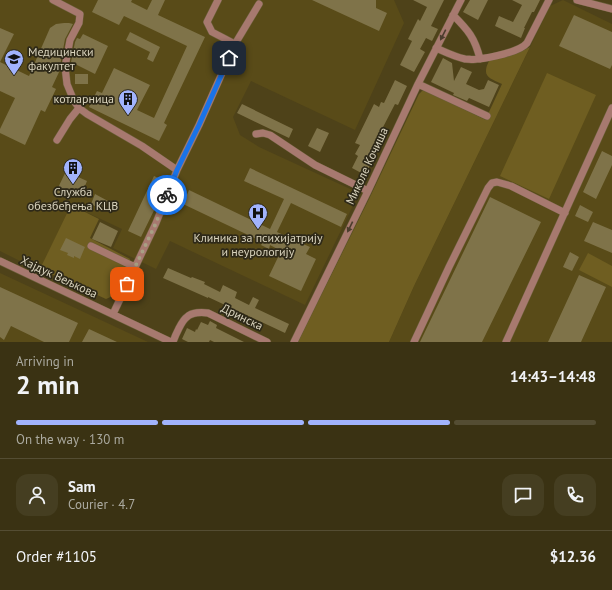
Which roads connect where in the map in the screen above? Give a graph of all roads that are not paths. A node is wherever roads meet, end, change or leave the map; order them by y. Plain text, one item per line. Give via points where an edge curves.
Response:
1 (53, 0) edge
2 (218, 0) edge
3 (461, 0) edge
4 (548, 0) edge
5 (580, 1) edge
6 (259, 4) dead end
7 (612, 9) edge
8 (453, 15) junction
9 (236, 44) junction
10 (436, 48) junction
11 (480, 59) junction
12 (418, 84) junction
13 (79, 108) junction
14 (612, 108) edge
15 (486, 116) dead end
16 (610, 116) edge
17 (256, 134) dead end
18 (56, 140) dead end
19 (177, 170) junction
20 (368, 191) junction
21 (564, 213) junction
22 (91, 246) dead end
23 (0, 261) edge
24 (135, 267) junction
25 (113, 314) junction
26 (173, 341) edge
27 (267, 342) edge
28 (294, 342) edge
29 (414, 342) edge
30 (506, 342) edge

1 - 13 street via 80,14 70,40 65,67 67,84
2 - 9 street via 207,22 212,32
3 - 8 street, Миколе Кочиша
4 - 11 street via 524,47
5 - 7 street
6 - 9 street
8 -> 10 street, Миколе Кочиша
8 - 11 street via 471,34
9 - 19 street
10 - 11 street via 463,58
10 - 12 street, Миколе Кочиша
12 - 15 street
12 - 20 street, Миколе Кочиша
13 - 18 street
13 - 19 street
14 - 16 street
16 - 21 street
17 - 20 street via 270,135 315,165
19 - 24 street
20 -> 28 street, Миколе Кочиша
21 - 29 street via 511,186 492,182
21 - 30 street
22 - 24 street
23 - 25 street, Хајдук Вељкова
24 - 25 street
25 - 26 street, Хајдук Вељкова
26 - 27 street, Дринска via 185,318 203,312

